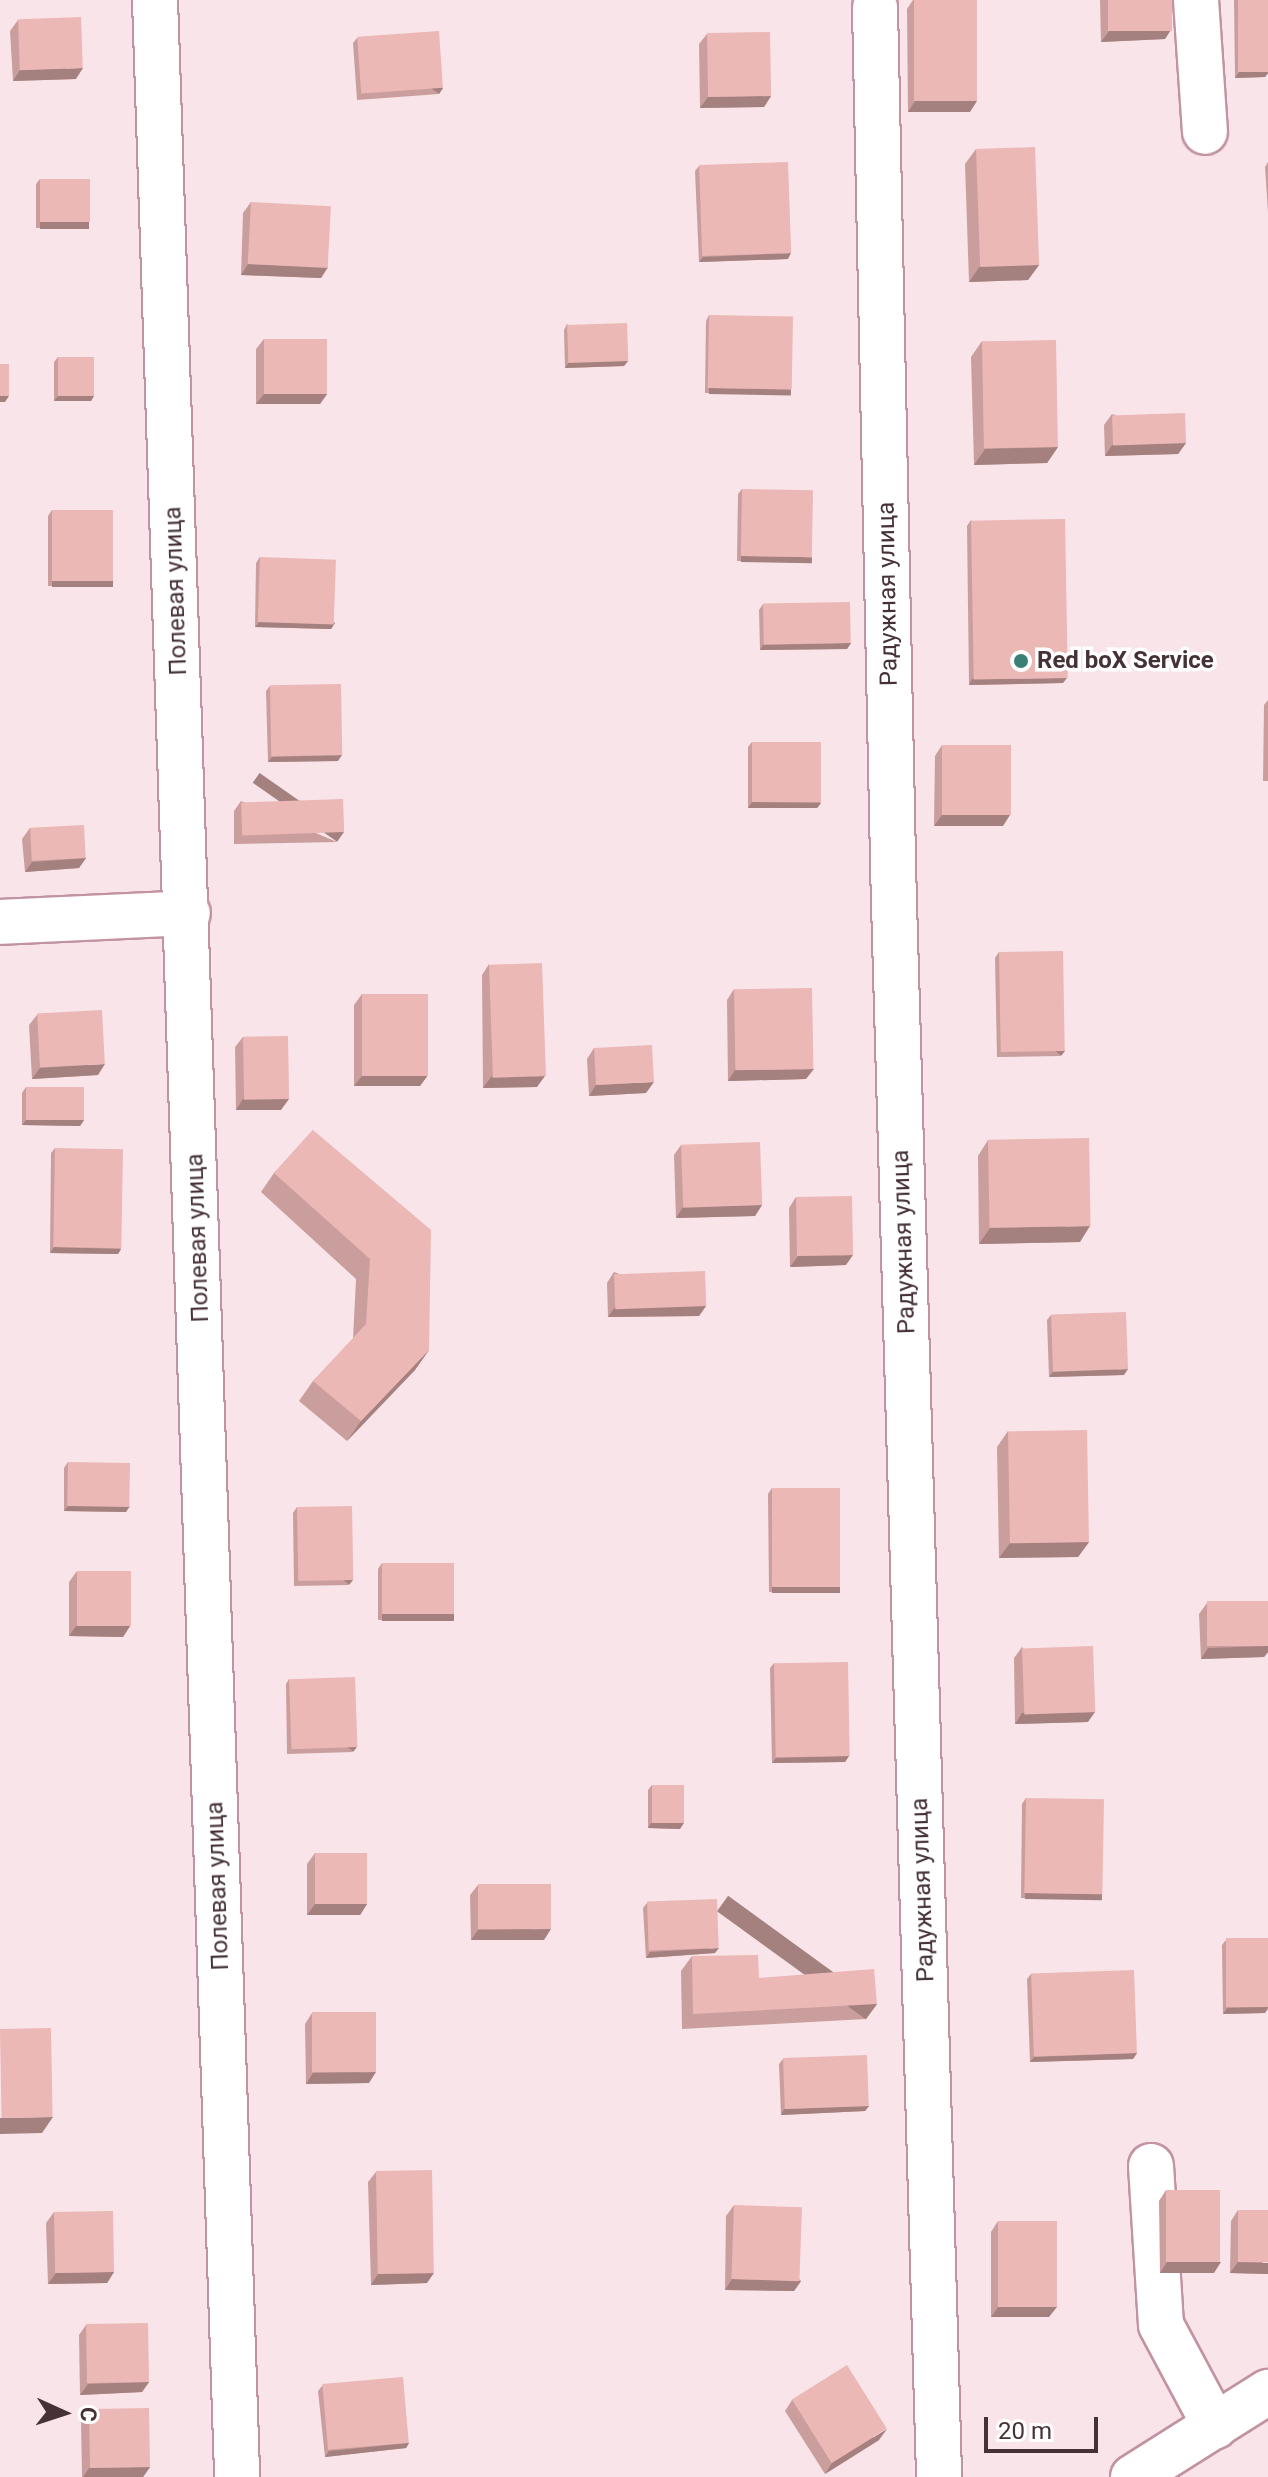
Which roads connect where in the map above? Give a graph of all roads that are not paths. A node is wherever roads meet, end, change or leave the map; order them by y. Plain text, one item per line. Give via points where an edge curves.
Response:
1 (155, 0) edge
2 (1196, 0) edge
3 (875, 7) dead end
4 (1205, 132) dead end
5 (188, 913) junction
6 (0, 922) edge
7 (1151, 2166) dead end
8 (1268, 2392) edge
9 (1215, 2426) junction
10 (237, 2477) edge
11 (939, 2477) edge
12 (1133, 2477) edge

1 - 5 street, Полевая улица
2 - 4 street
3 - 11 street, Радужная улица
5 - 6 street
5 - 10 street, Полевая улица
7 - 9 street via 1161,2325
8 - 9 street
9 - 12 street

